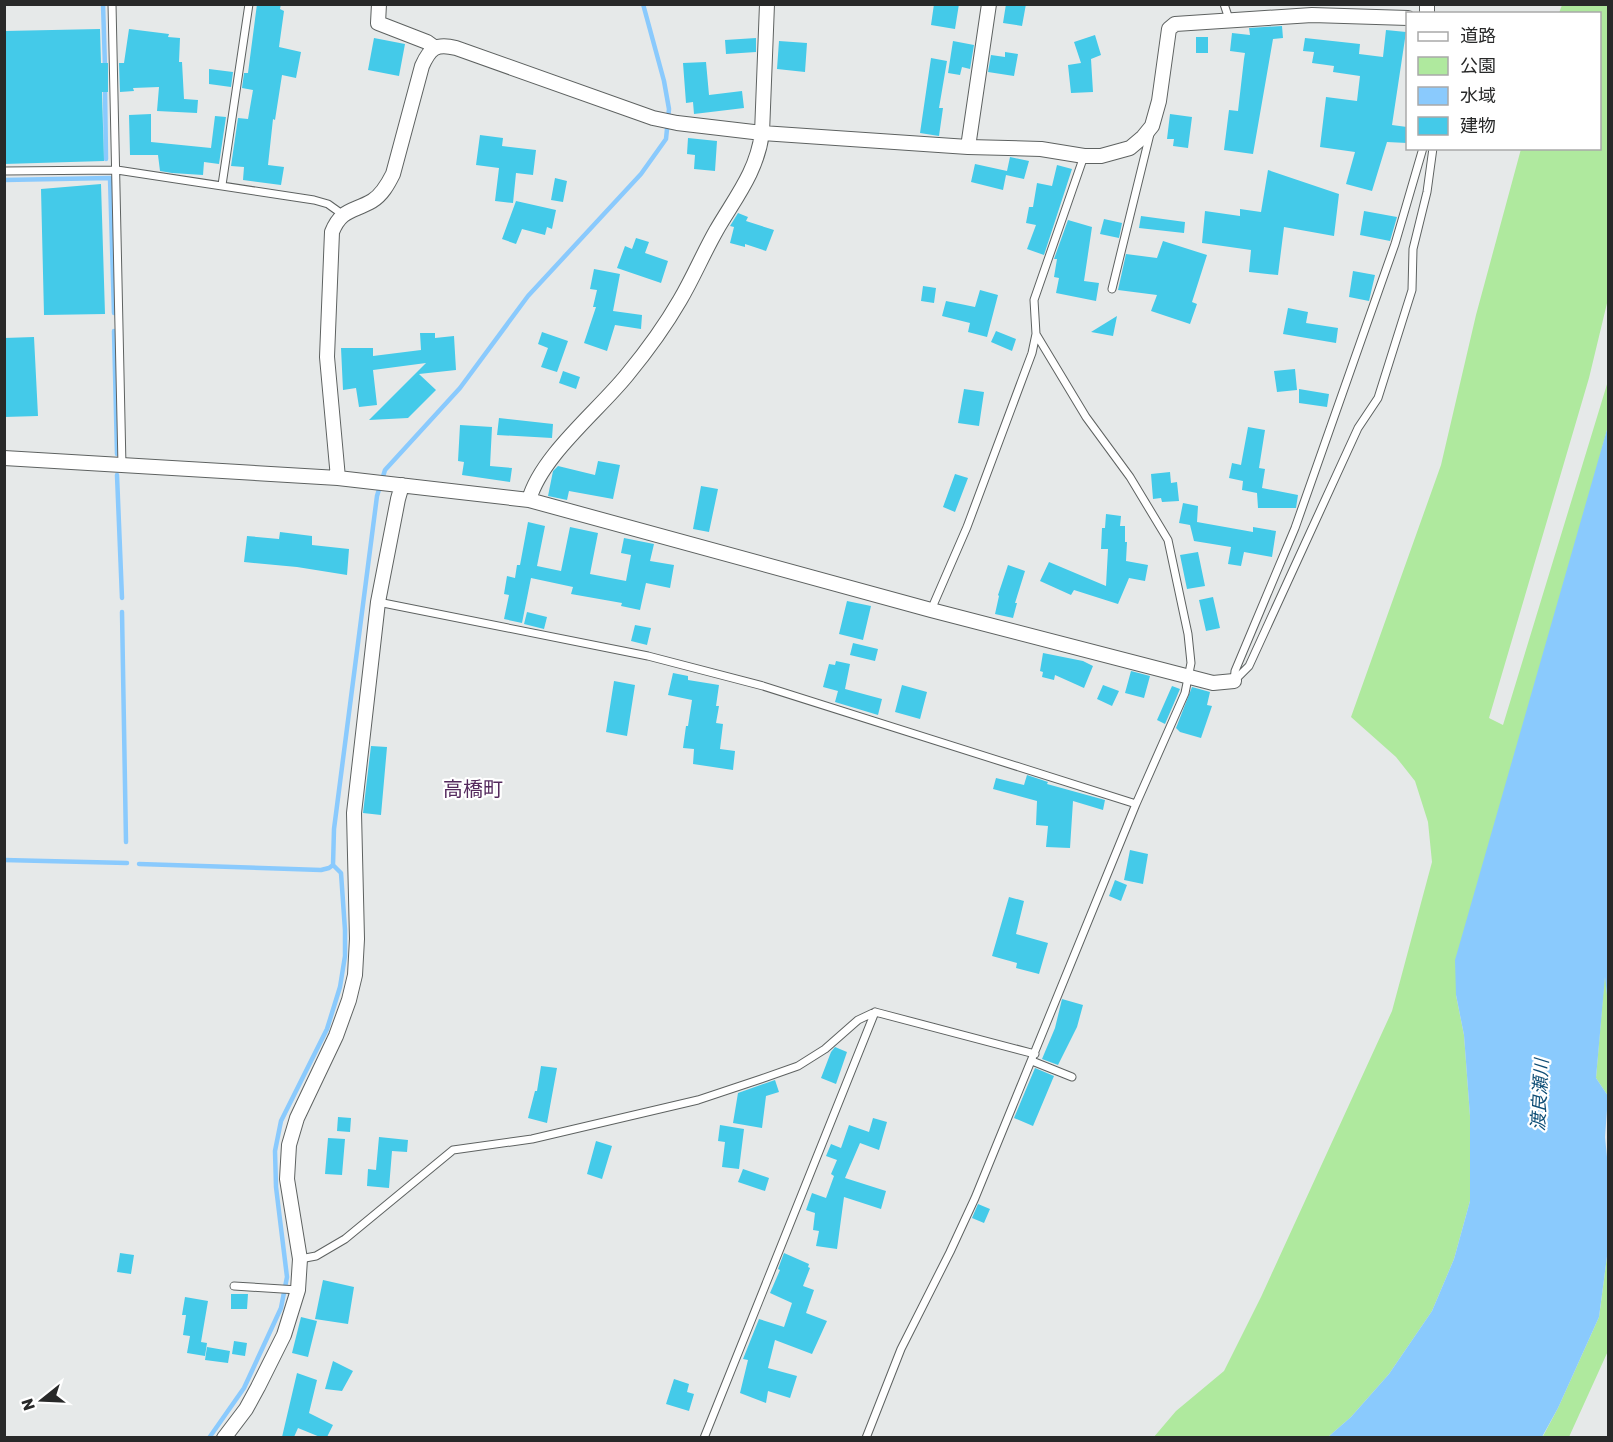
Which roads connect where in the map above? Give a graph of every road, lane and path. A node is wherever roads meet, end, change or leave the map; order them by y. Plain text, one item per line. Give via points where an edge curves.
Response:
1 (112, 4) edge
2 (249, 4) edge
3 (379, 4) edge
4 (767, 4) edge
5 (989, 4) edge
6 (1224, 4) edge
7 (1406, 18) edge
8 (1230, 19) junction
9 (435, 47) junction
10 (1152, 126) junction
11 (762, 133) junction
12 (968, 147) junction
13 (1422, 150) edge
14 (1433, 150) edge
15 (1084, 156) junction
16 (117, 170) junction
17 (4, 171) edge
18 (222, 185) junction
19 (342, 214) junction
20 (1112, 289) dead end
21 (1036, 334) junction
22 (4, 458) edge
23 (122, 466) junction
24 (338, 478) junction
25 (397, 485) junction
26 (529, 500) junction
27 (378, 602) junction
28 (932, 610) junction
29 (1188, 676) junction
30 (1234, 681) junction
31 (1136, 804) junction
32 (874, 1012) junction
33 (1034, 1058) junction
34 (1072, 1077) dead end
35 (300, 1259) junction
36 (234, 1286) dead end
37 (294, 1289) junction
38 (224, 1437) edge
39 (704, 1437) edge
40 (866, 1437) edge

1 - 16 lane
2 - 18 lane
3 - 9 street via 378,23
4 - 11 street
5 - 12 street
6 - 8 lane
7 - 8 street via 1312,15
8 - 10 street via 1175,24 1169,29
9 - 11 street via 456,48 653,118
9 - 19 street via 422,66 393,174 374,200
10 - 15 street via 1130,148
10 - 20 lane
11 - 12 street
11 - 26 street via 759,153 747,181 680,300 627,376 560,450 533,487
12 - 15 street via 1041,149
13 - 30 lane via 1395,244 1295,528
14 - 30 lane via 1413,249 1412,290 1378,398 1358,428 1249,666
15 - 21 lane via 1034,300
16 - 17 lane
16 - 18 lane
16 - 23 lane
18 - 19 lane via 314,200
19 - 24 street via 332,232 327,357
21 - 28 lane via 975,505
21 - 29 lane via 1168,540 1188,634
22 - 23 street
23 - 24 street
24 - 25 street
25 - 26 street
25 - 27 street via 398,499
26 - 28 street
27 - 31 lane via 648,656 763,686
27 - 35 street via 354,813 355,975 336,1036 297,1118 289,1145 286,1179
28 - 29 street
29 - 30 street via 1213,684
29 - 31 lane via 1185,693
31 - 33 lane
32 - 33 lane
32 - 35 lane via 798,1066 750,1083 698,1100 532,1139 453,1150 345,1239 316,1256
32 - 39 lane
33 - 34 lane
33 - 40 lane via 975,1198 901,1349
35 - 37 street
36 - 37 lane
37 - 38 street via 284,1335 246,1409

